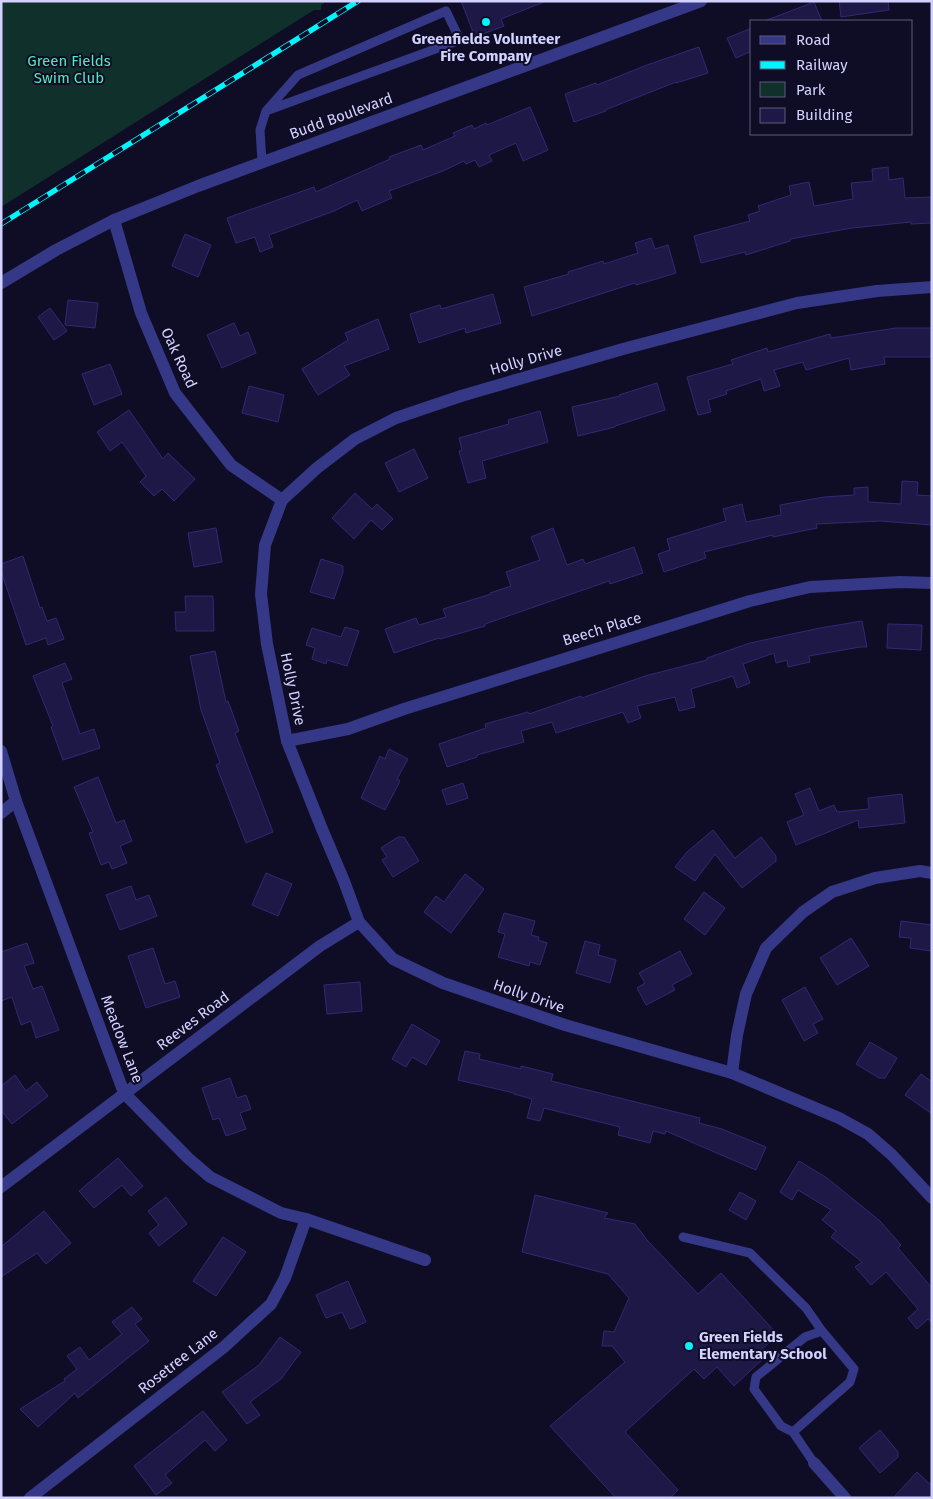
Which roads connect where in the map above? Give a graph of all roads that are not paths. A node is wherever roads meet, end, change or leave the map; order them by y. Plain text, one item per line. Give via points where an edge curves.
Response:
1 (701, 1) edge
2 (266, 111) junction
3 (262, 162) junction
4 (114, 220) junction
5 (1, 282) edge
6 (932, 287) edge
7 (282, 500) junction
8 (932, 583) edge
9 (287, 741) junction
10 (1, 751) edge
11 (16, 800) junction
12 (1, 813) edge
13 (932, 873) edge
14 (359, 922) junction
15 (732, 1074) junction
16 (124, 1093) junction
17 (1, 1187) edge
18 (932, 1198) edge
19 (306, 1219) junction
20 (683, 1237) dead end
21 (425, 1260) dead end
22 (822, 1332) junction
23 (793, 1432) junction
24 (814, 1462) joint
25 (30, 1498) edge
26 (845, 1498) edge

1 - 3 street, Budd Boulevard
2 - 2 lane via 451,43 460,40 446,11 298,75
2 - 3 lane via 260,130
3 - 4 street, Budd Boulevard
4 - 5 street, Budd Boulevard
4 - 7 street, Oak Road via 141,313 174,393 231,464
6 - 7 street, Holly Drive via 877,291 797,303 461,396 396,418 355,439
7 - 9 street, Holly Drive via 266,545 261,594 267,644
8 - 9 street, Beech Place via 810,587 750,601 404,708 348,729
9 - 14 street, Holly Drive
10 - 11 street, Meadow Lane
11 - 12 street
11 - 16 street, Meadow Lane
13 - 15 street via 920,871 875,878 832,892 803,912 766,948 746,994
14 - 15 street, Holly Drive via 394,958 443,983 565,1025
14 - 16 street, Reeves Road via 320,946
15 - 18 street, Holly Drive via 839,1118 868,1134
16 - 17 street, Reeves Road
16 - 19 street, Meadow Lane via 210,1177 281,1213
19 - 21 street, Meadow Lane
19 - 25 street, Rosetree Lane via 285,1278 271,1304 224,1346
20 - 22 lane via 750,1253 806,1308
22 - 23 lane via 854,1368 850,1382
22 - 23 lane via 805,1337 756,1377 754,1390 781,1426
23 - 24 lane
24 - 26 street

